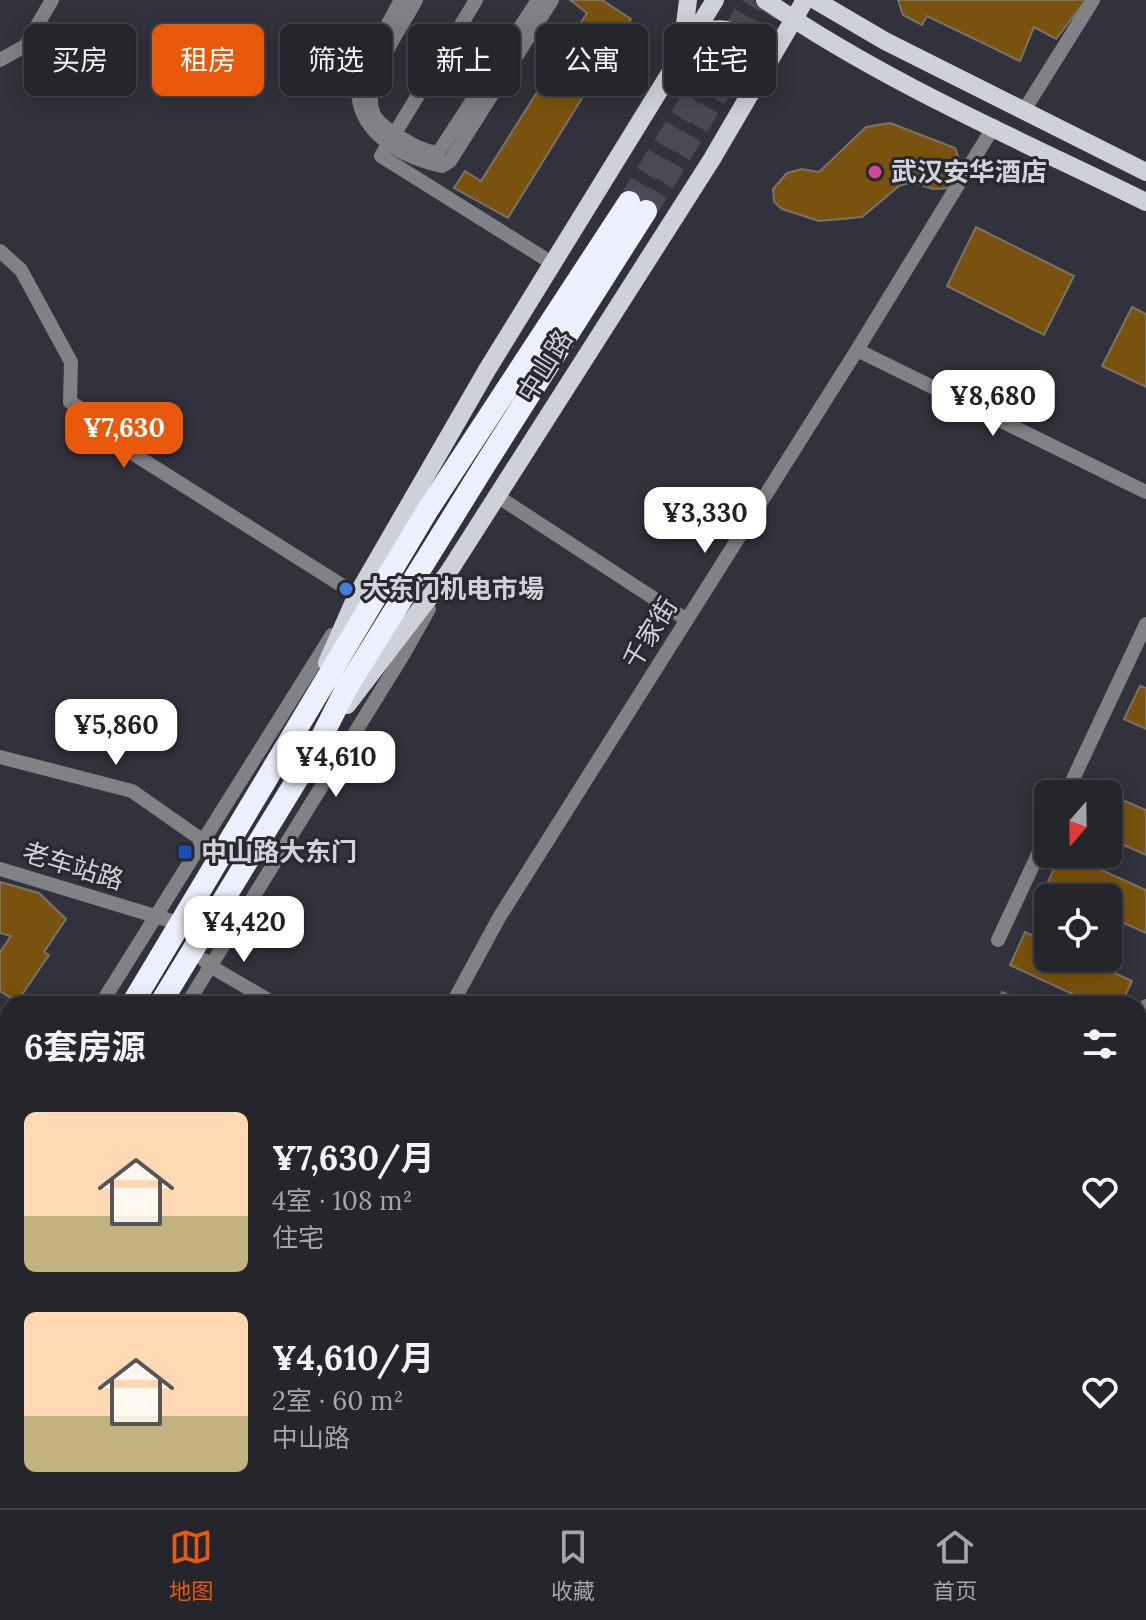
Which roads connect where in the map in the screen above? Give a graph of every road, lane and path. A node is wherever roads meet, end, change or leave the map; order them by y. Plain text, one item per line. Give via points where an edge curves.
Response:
1 (52, 0) edge
2 (401, 0) edge
3 (416, 0) edge
4 (476, 0) edge
5 (538, 0) edge
6 (552, 0) edge
7 (688, 0) edge
8 (715, 0) edge
9 (765, 0) edge
10 (805, 0) edge
11 (815, 0) edge
12 (1093, 0) edge
13 (794, 20) junction
14 (686, 24) edge
15 (699, 24) edge
16 (776, 51) edge
17 (0, 60) edge
18 (664, 80) edge
19 (749, 96) edge
20 (1023, 112) junction
21 (994, 126) junction
22 (392, 138) junction
23 (1146, 172) edge
24 (1146, 202) edge
25 (0, 251) edge
26 (552, 263) junction
27 (857, 350) junction
28 (1146, 492) edge
29 (497, 496) junction
30 (448, 573) junction
31 (357, 595) junction
32 (687, 620) junction
33 (1146, 624) edge
34 (294, 737) junction
35 (315, 750) junction
36 (0, 757) edge
37 (1073, 780) edge
38 (202, 840) junction
39 (1034, 863) edge
40 (0, 869) edge
41 (155, 916) junction
42 (178, 923) junction
43 (998, 940) dead end
44 (194, 949) junction
45 (210, 966) junction
46 (106, 996) edge
47 (137, 996) edge
48 (165, 996) edge
49 (192, 996) edge
50 (261, 996) edge
51 (456, 996) edge

1 - 17 street via 25,46
2 - 22 street via 359,82 363,118 379,137
3 - 22 street via 370,92 374,115
4 - 22 street
5 - 22 street via 444,148 430,152
6 - 22 street via 450,161 442,166 408,156
7 - 14 main road
8 - 15 main road, 中山路
9 - 13 main road
10 - 13 main road, 中山路
11 - 20 main road
12 - 20 street
13 - 16 main road, 中山路
13 - 21 main road via 870,65
18 - 26 main road, 中山路
19 - 29 main road, 中山路
20 - 23 main road
21 - 24 main road
21 - 27 street, 千家街
22 - 26 street via 381,156
25 - 31 street via 21,270 71,362 70,402 118,430 113,441
26 - 31 main road, 中山路
27 - 28 street
27 - 32 street, 千家街
29 - 30 main road, 中山路
29 - 32 street
30 - 35 main road, 中山路
30 - 45 street
31 - 34 main road, 中山路
31 - 38 street
32 - 51 street, 千家街 via 500,916
33 - 37 street
34 - 35 highway, 中山路 via 427,511 637,206 346,689
34 - 42 highway, 中山路
35 - 44 highway, 中山路
36 - 38 street via 132,791
38 - 41 street
39 - 43 street
40 - 41 street, 老车站路
41 - 42 street, 老车站路
41 - 46 street
42 - 47 highway, 中山路
44 - 45 street
44 - 48 highway, 中山路
45 - 49 street
45 - 50 street

